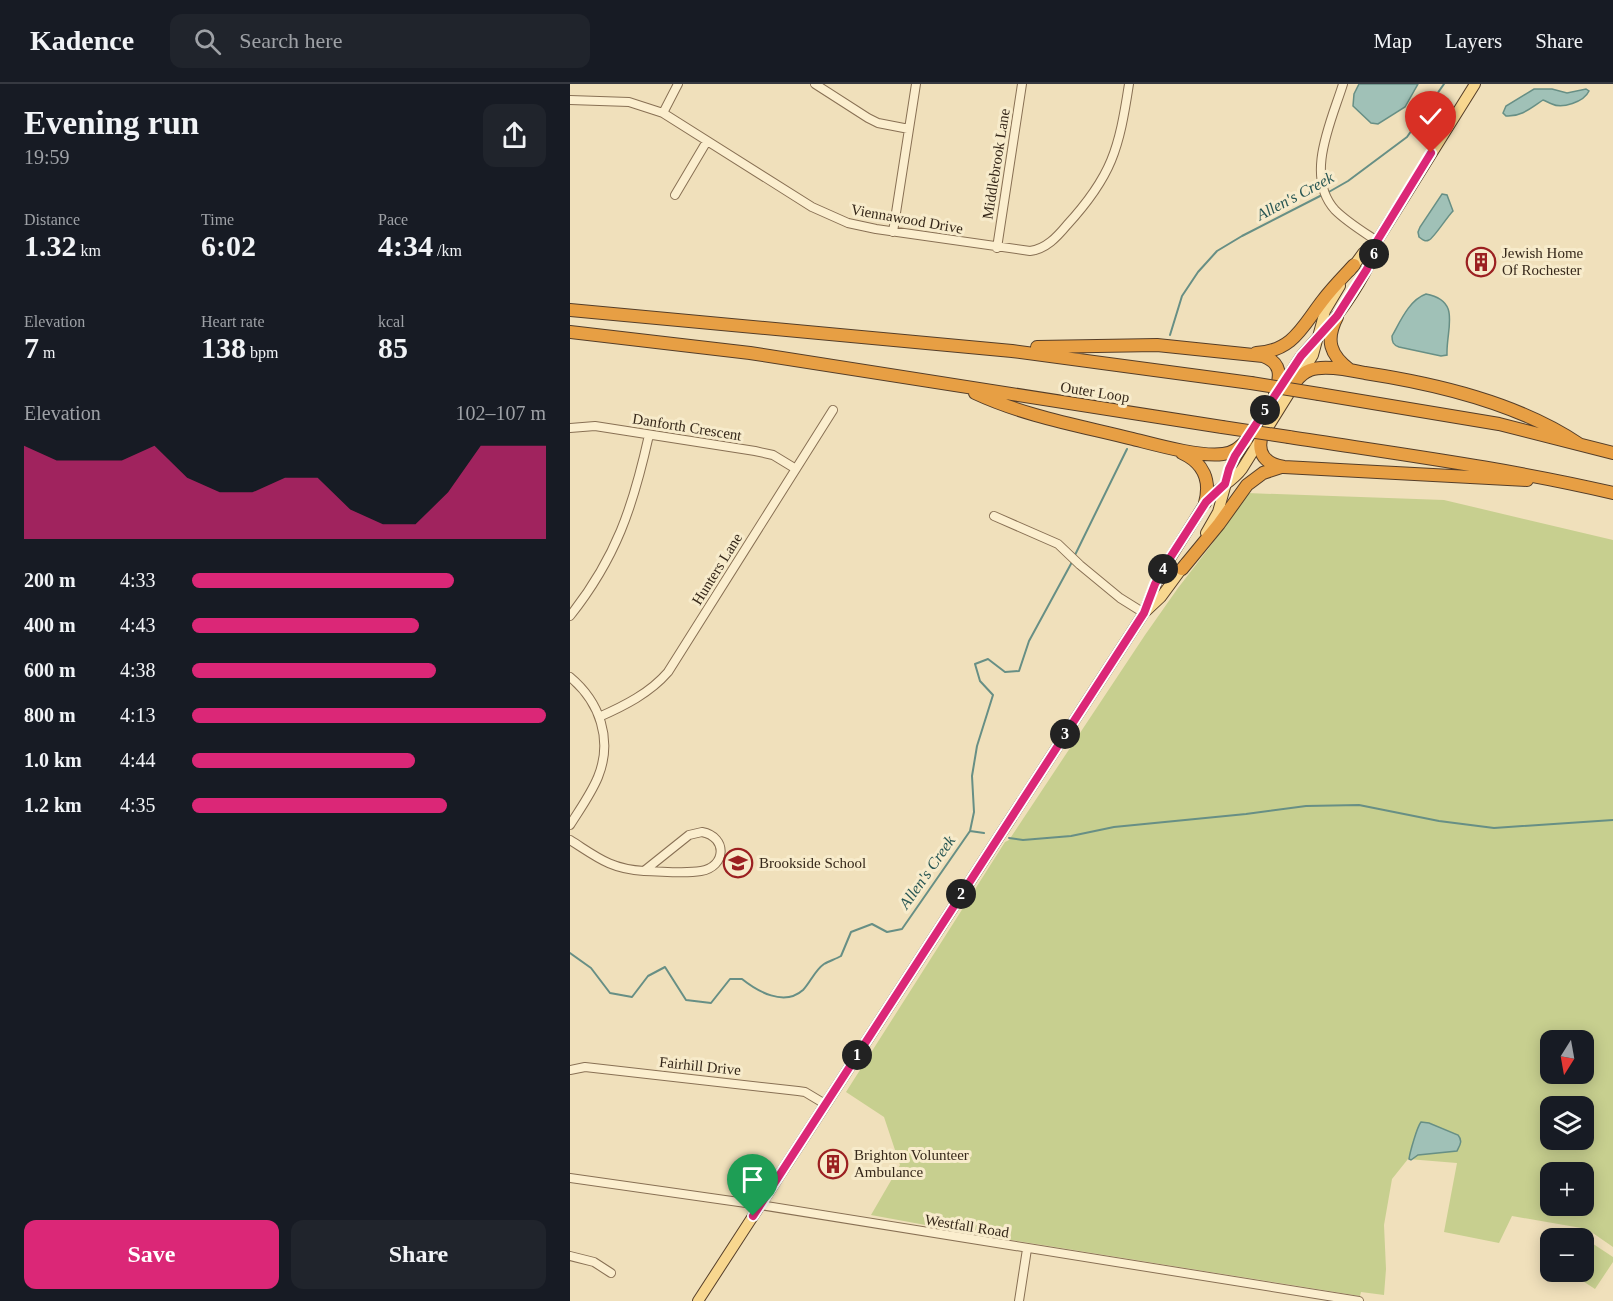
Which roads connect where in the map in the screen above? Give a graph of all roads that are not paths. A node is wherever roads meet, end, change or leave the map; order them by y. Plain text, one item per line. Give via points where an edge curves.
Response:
1 (678, 84) edge
2 (815, 84) edge
3 (916, 84) edge
4 (1022, 84) edge
5 (1129, 84) edge
6 (1343, 84) edge
7 (1475, 84) edge
8 (570, 100) edge
9 (663, 113) junction
10 (909, 129) junction
11 (707, 141) junction
12 (675, 195) dead end
13 (893, 232) junction
14 (1377, 241) junction
15 (998, 248) junction
16 (1354, 265) junction
17 (570, 310) edge
18 (1337, 316) junction
19 (570, 332) edge
20 (1319, 336) junction
21 (1012, 351) junction
22 (1240, 354) junction
23 (1350, 370) junction
24 (1296, 381) junction
25 (964, 387) junction
26 (1275, 393) junction
27 (833, 411) dead end
28 (570, 428) edge
29 (649, 435) junction
30 (1262, 435) junction
31 (1246, 441) junction
32 (1579, 444) junction
33 (1164, 447) junction
34 (1613, 453) edge
35 (1284, 467) junction
36 (796, 469) junction
37 (1557, 480) junction
38 (1225, 484) junction
39 (1613, 493) edge
40 (1204, 504) junction
41 (994, 516) dead end
42 (1182, 569) junction
43 (1144, 613) junction
44 (570, 616) edge
45 (570, 678) edge
46 (599, 717) junction
47 (570, 825) edge
48 (570, 840) edge
49 (644, 871) junction
50 (570, 1070) edge
51 (825, 1104) junction
52 (570, 1178) edge
53 (760, 1205) junction
54 (1027, 1249) junction
55 (570, 1256) edge
56 (611, 1273) dead end
57 (698, 1301) edge
58 (1019, 1301) edge
59 (1359, 1301) edge

1 - 9 street
2 - 10 street via 878,123
3 - 10 street
4 - 15 street, Middlebrook Lane
5 - 15 street, Viennawood Drive via 1114,155 1084,207 1056,238 1039,249
6 - 14 street via 1322,158 1324,191 1344,218
7 - 14 main road
8 - 9 street, Viennawood Drive via 629,102
9 - 11 street, Viennawood Drive
10 - 13 street
11 - 12 street
11 - 13 street, Viennawood Drive via 819,211 848,223
13 - 15 street, Viennawood Drive
14 - 16 main road
14 - 18 main road via 1367,269
16 - 20 main road via 1325,309
16 - 22 highway via 1291,341 1268,352
17 - 21 highway, Outer Loop
18 - 20 main road
18 - 23 highway via 1331,333 1332,348 1337,359
19 - 25 highway, Outer Loop via 750,353
20 - 24 main road via 1313,355
20 - 26 main road
21 - 22 highway via 1145,345
21 - 32 highway, Outer Loop, bridge via 1319,394 1488,422
22 - 26 highway via 1266,357 1277,364 1280,373
23 - 24 highway via 1314,369
23 - 32 highway via 1467,394 1555,428
24 - 30 main road
25 - 33 highway via 1043,416
25 - 37 highway, Outer Loop, bridge
26 - 31 main road
27 - 36 street, Hunters Lane
28 - 29 street, Danforth Crescent via 595,426
29 - 36 street, Danforth Crescent via 766,453
29 - 44 street via 638,487 624,526 596,582
30 - 35 highway via 1263,457 1270,464
30 - 38 main road via 1238,475
31 - 33 highway via 1232,452 1218,455
31 - 38 main road via 1230,466
32 - 34 highway, Outer Loop
33 - 40 highway via 1191,457 1202,468 1208,483
35 - 37 highway
35 - 42 highway via 1263,473 1247,484
36 - 46 street, Hunters Lane via 668,672 637,699
37 - 39 highway, Outer Loop
38 - 40 main road
38 - 42 main road via 1217,515
40 - 43 main road via 1159,576
41 - 43 street via 1058,544 1120,598
42 - 43 main road
43 - 51 main road
45 - 46 street via 585,691
46 - 47 street via 604,743 601,769
48 - 49 street via 608,864
49 - 49 street via 711,868 718,861 719,841 712,834 689,835
50 - 51 street, Fairhill Drive via 585,1067 798,1091
51 - 53 main road
52 - 53 street, Westfall Road
53 - 54 street, Westfall Road
53 - 57 main road
54 - 58 street
54 - 59 street, Westfall Road
55 - 56 street via 594,1262

